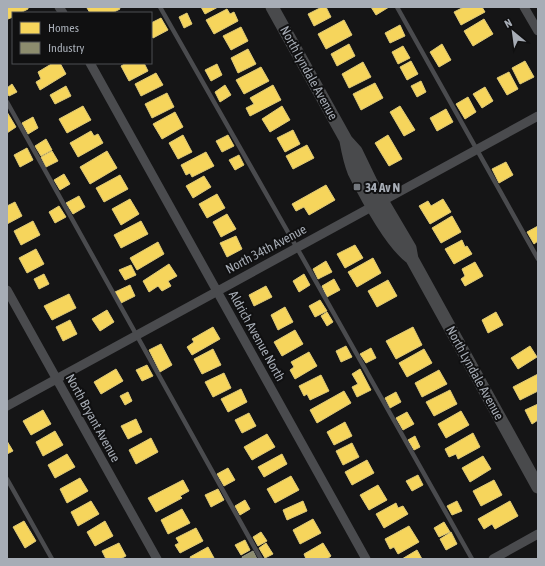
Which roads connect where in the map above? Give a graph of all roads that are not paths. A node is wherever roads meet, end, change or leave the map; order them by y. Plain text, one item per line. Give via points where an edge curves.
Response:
1 (160, 7) edge
2 (272, 7) edge
3 (397, 7) edge
4 (524, 7) edge
5 (538, 31) edge
6 (91, 64) edge
7 (7, 102) edge
8 (538, 116) edge
9 (476, 150) junction
10 (377, 204) junction
11 (298, 248) junction
12 (538, 259) edge
13 (7, 290) edge
14 (217, 290) junction
15 (137, 336) junction
16 (56, 378) junction
17 (7, 406) edge
18 (7, 479) edge
19 (538, 487) edge
20 (538, 534) edge
21 (52, 559) edge
22 (157, 559) edge
23 (261, 559) edge
24 (366, 559) edge
25 (472, 559) edge
26 (493, 559) edge

1 - 11 lane
2 - 10 street, North Lyndale Avenue via 346,140 354,171
3 - 9 lane
4 - 5 street
6 - 14 street, Aldrich Avenue North
7 - 15 lane
8 - 9 street, North 34th Avenue
9 - 10 street, North 34th Avenue
9 - 12 lane
10 - 11 street, North 34th Avenue
10 - 19 street, North Lyndale Avenue via 410,248 412,259
11 - 14 street, North 34th Avenue
11 - 25 lane
13 - 16 street, North Bryant Avenue
14 - 15 street, North 34th Avenue
14 - 24 street, Aldrich Avenue North
15 - 16 street, North 34th Avenue
15 - 23 lane
16 - 17 street, North 34th Avenue
16 - 22 street, North Bryant Avenue
18 - 21 lane
20 - 26 street

